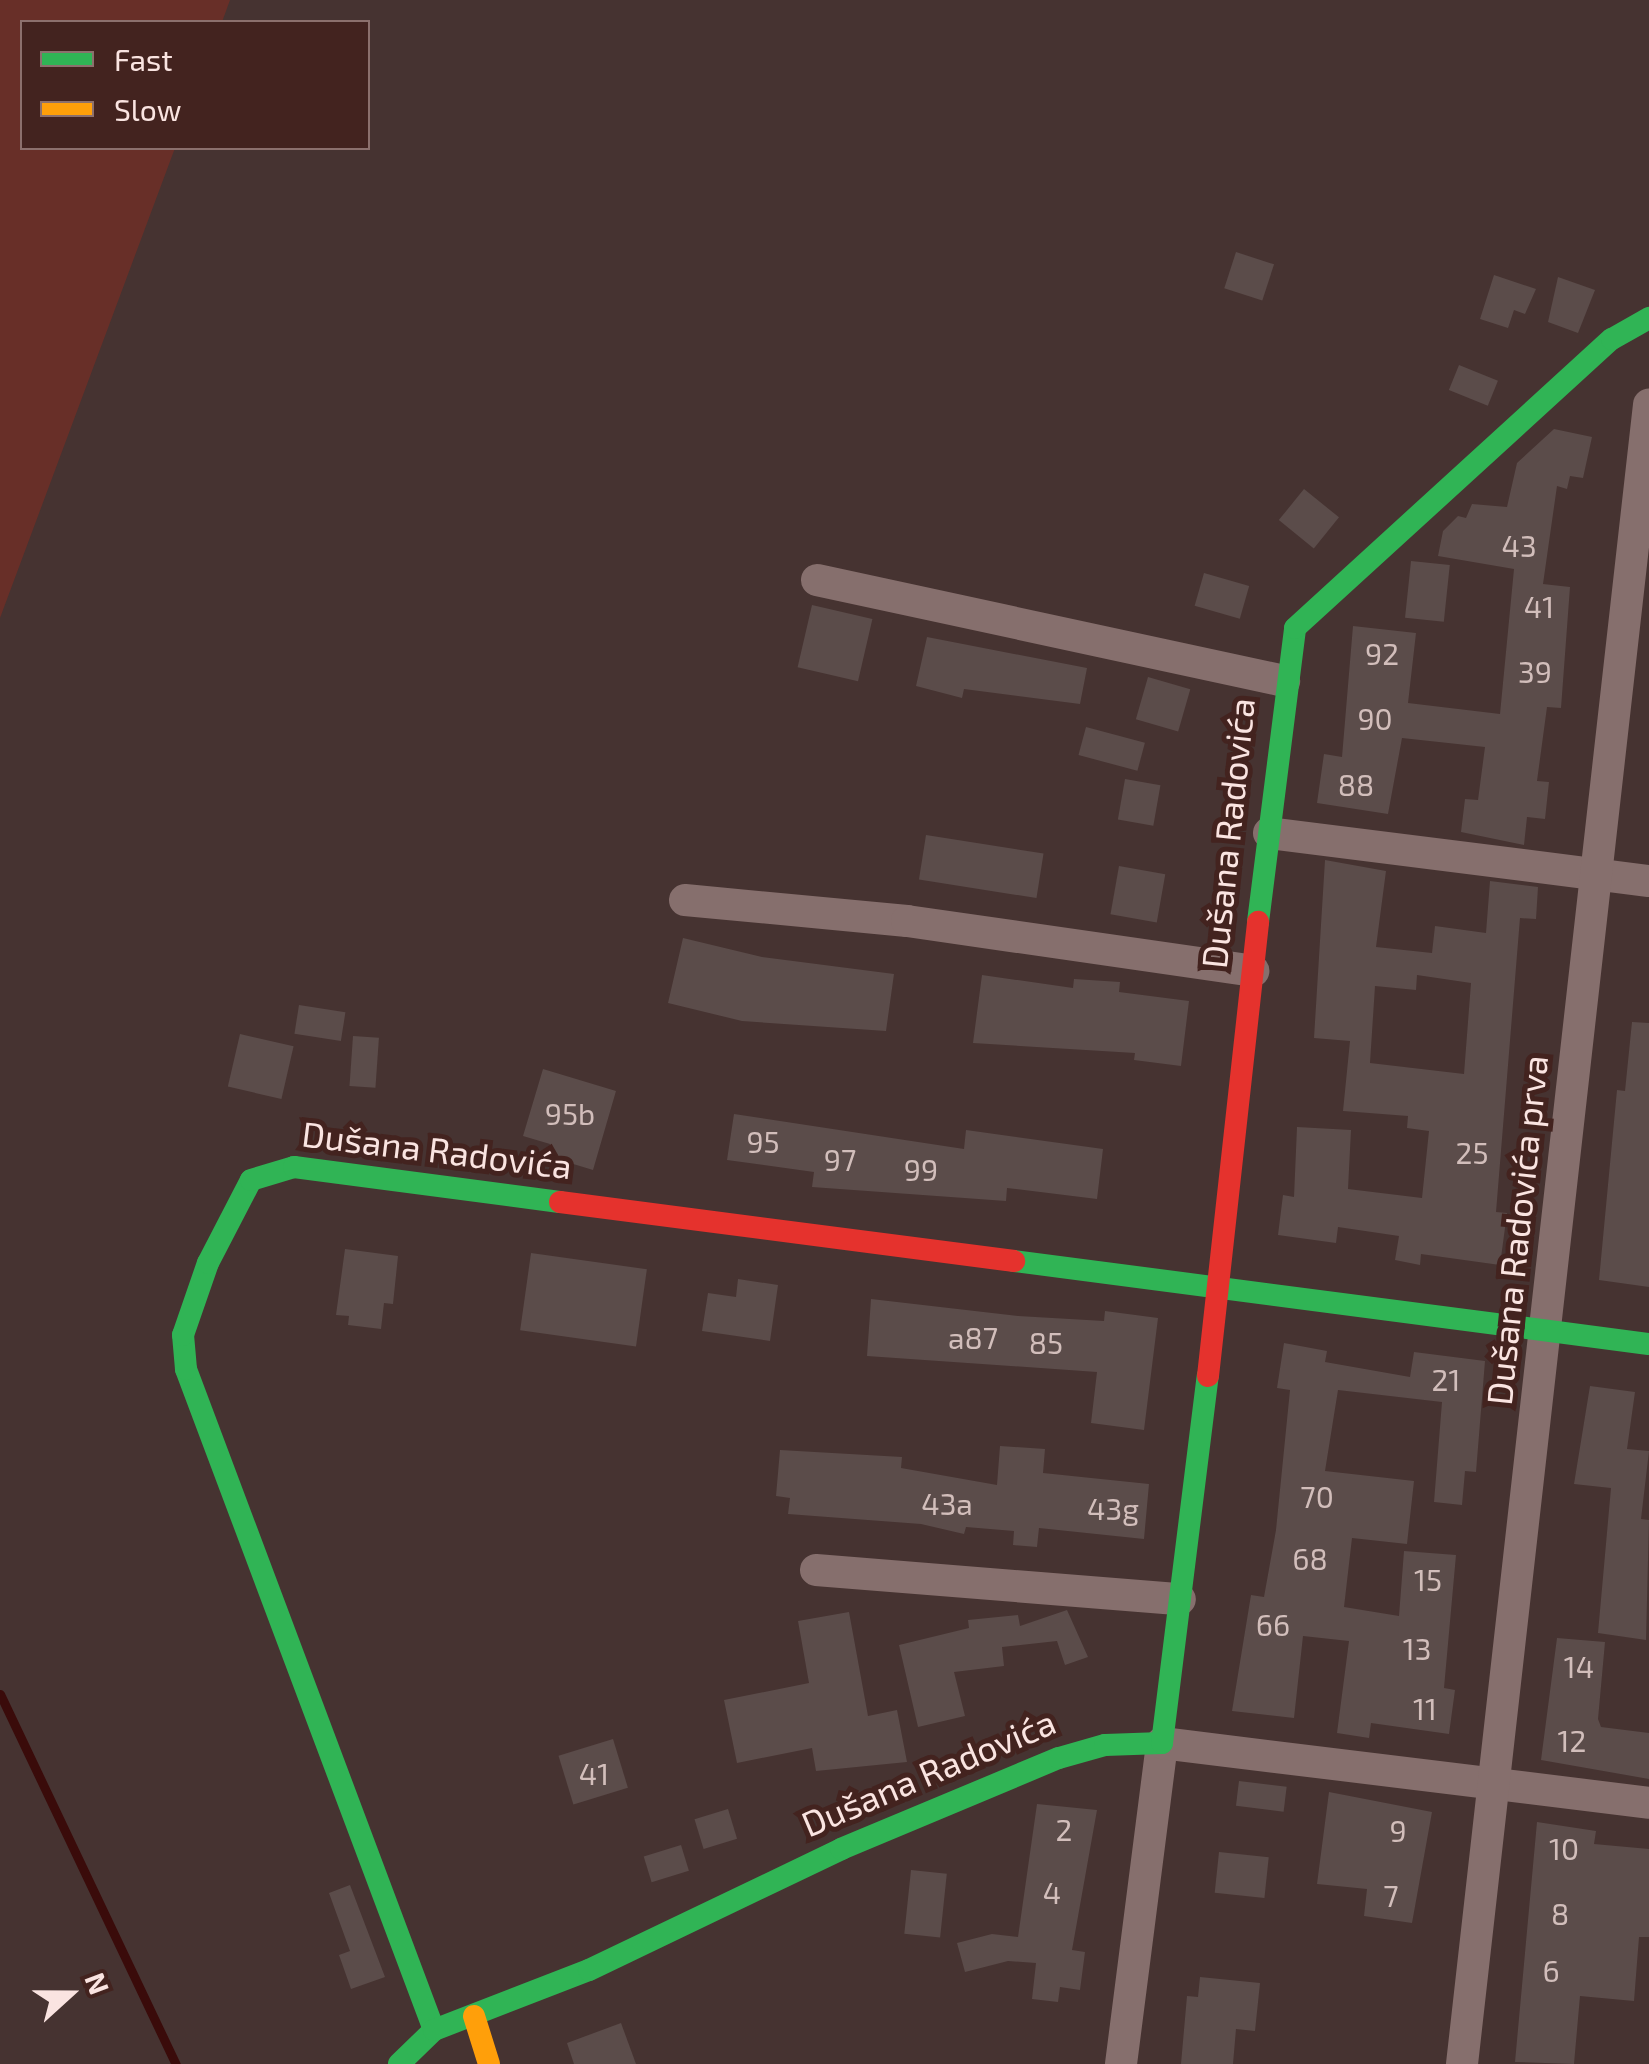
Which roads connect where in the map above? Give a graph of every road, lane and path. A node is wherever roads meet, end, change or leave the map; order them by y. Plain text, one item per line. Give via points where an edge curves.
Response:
1 (1649, 318) edge
2 (1648, 424) edge
3 (817, 580) dead end
4 (1284, 681) junction
5 (1269, 833) junction
6 (1596, 875) junction
7 (1649, 881) edge
8 (686, 900) dead end
9 (1253, 971) junction
10 (1220, 1290) junction
11 (1545, 1332) junction
12 (1649, 1344) edge
13 (816, 1570) dead end
14 (1180, 1599) junction
15 (1162, 1743) junction
16 (1494, 1785) junction
17 (1649, 1803) edge
18 (474, 2016) junction
19 (434, 2030) junction
20 (399, 2064) edge
21 (490, 2064) edge
22 (1121, 2064) edge
23 (1462, 2064) edge

1 - 4 street via 1612,339 1323,596 1295,628
2 - 6 street, Dušana Radovića prva
3 - 4 street, Dušana Radovića
4 - 5 street, Dušana Radovića
5 - 6 street
5 - 9 street, Dušana Radovića
6 - 7 street
6 - 11 street, Dušana Radovića prva
8 - 9 street via 907,921
9 - 10 street, Dušana Radovića
10 - 11 street
10 - 14 street, Dušana Radovića
10 - 19 street, Dušana Radovića via 294,1167 251,1180 208,1263 183,1335 186,1369
11 - 12 street
11 - 16 street, Dušana Radovića prva
13 - 14 street
14 - 15 street, Dušana Radovića
15 - 16 street
15 - 18 street, Dušana Radovića via 1105,1744 1058,1758
15 - 22 street
16 - 17 street
16 - 23 street, Dušana Radovića prva
18 - 19 street, Dušana Radovića
18 - 21 street
19 - 20 street, Dušana Radovića

